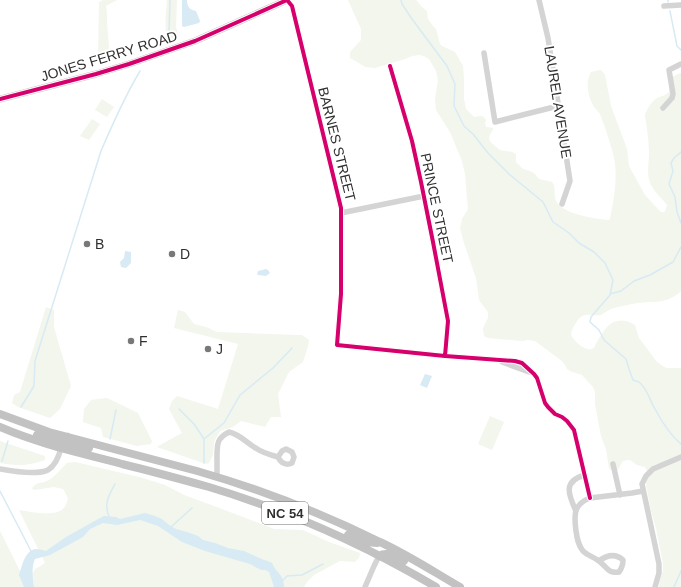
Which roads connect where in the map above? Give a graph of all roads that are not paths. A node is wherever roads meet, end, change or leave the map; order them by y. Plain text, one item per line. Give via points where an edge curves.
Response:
1 (288, 0) edge
2 (539, 0) edge
3 (681, 5) edge
4 (664, 6) dead end
5 (484, 53) dead end
6 (681, 64) edge
7 (390, 66) dead end
8 (0, 99) edge
9 (558, 106) junction
10 (663, 108) dead end
11 (424, 196) junction
12 (562, 204) dead end
13 (341, 213) junction
14 (445, 356) junction
15 (0, 414) edge
16 (0, 427) edge
17 (25, 437) junction
18 (68, 437) junction
19 (99, 446) junction
20 (61, 448) junction
21 (278, 457) dead end
22 (681, 457) edge
23 (613, 464) dead end
24 (0, 469) edge
25 (585, 475) junction
26 (217, 477) junction
27 (643, 490) junction
28 (620, 495) junction
29 (590, 498) junction
30 (576, 511) junction
31 (292, 516) junction
32 (380, 542) junction
33 (379, 556) junction
34 (599, 561) dead end
35 (440, 576) junction
36 (365, 587) edge
37 (436, 587) edge
38 (460, 587) edge
39 (655, 587) edge

1 - 8 main road, JONES FERRY ROAD via 195,41 129,64
1 - 13 street, BARNES STREET via 293,10
2 - 9 street, LAUREL AVENUE via 548,38
3 - 4 street
5 - 9 street via 495,122
6 - 10 street via 669,70 673,94
7 - 11 street, PRINCE STREET via 412,141
9 - 12 street, LAUREL AVENUE via 570,182
11 - 13 street
11 - 14 street, PRINCE STREET via 448,321
13 - 14 street, BARNES STREET via 341,294 337,345
14 - 25 street via 498,360 534,374 548,407 567,421 574,430
15 - 18 highway, NC 54
16 - 17 highway, NC 54
17 - 18 highway via 33,434 59,441
17 - 20 highway, NC 54
18 - 19 highway, NC 54
19 - 20 highway via 93,449 68,445
19 - 26 highway, NC 54
20 - 24 street via 49,470 32,472
20 - 31 highway, NC 54 via 210,487
21 - 26 street via 255,448 229,432 218,442
22 - 27 street via 653,469 643,480
23 - 28 street
25 - 29 street
25 - 30 street via 571,481 569,487
26 - 32 highway, NC 54 via 308,509
27 - 28 street
27 - 39 street via 660,564
28 - 29 street
29 - 30 street via 581,503
30 - 34 street via 575,520 580,546 588,555
31 - 32 highway via 320,523 366,542
31 - 33 highway, NC 54
32 - 35 highway, NC 54
33 - 35 highway via 391,554
33 - 36 street
33 - 37 highway, NC 54
35 - 38 highway, NC 54

